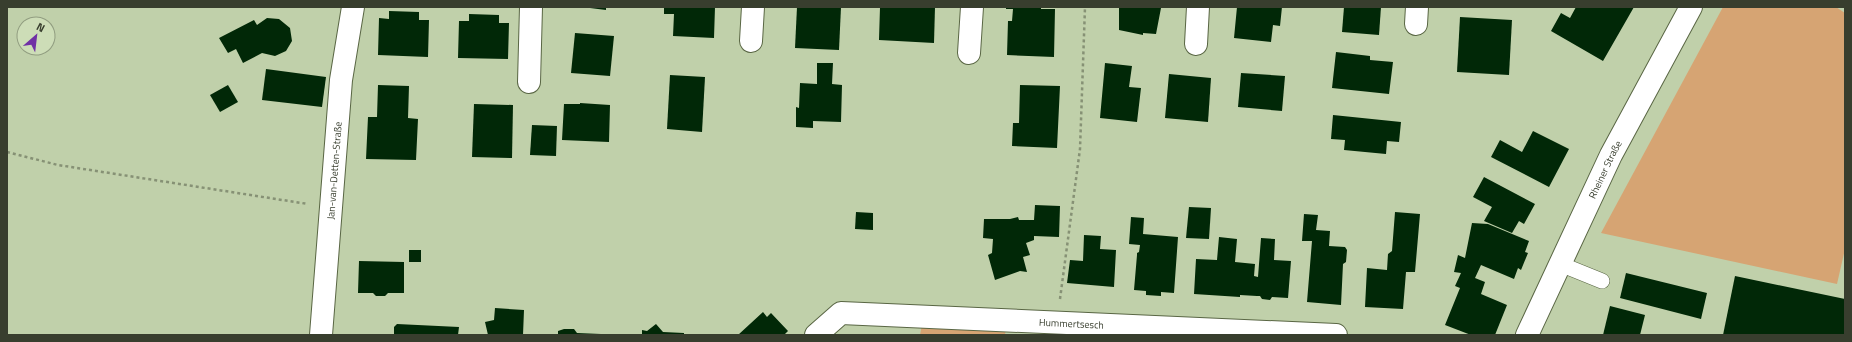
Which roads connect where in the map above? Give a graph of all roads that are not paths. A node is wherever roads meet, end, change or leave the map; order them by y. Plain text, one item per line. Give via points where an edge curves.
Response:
1 (353, 7) edge
2 (531, 7) edge
3 (752, 7) edge
4 (972, 7) edge
5 (1198, 7) edge
6 (1691, 7) edge
7 (751, 41) dead end
8 (1196, 44) dead end
9 (969, 53) dead end
10 (529, 82) dead end
11 (1560, 264) junction
12 (1602, 281) dead end
13 (321, 335) edge
14 (816, 335) edge
15 (1336, 335) edge
16 (1527, 335) edge

1 - 13 street, Jan-van-Detten-Straße via 341,80
2 - 10 street
3 - 7 street
4 - 9 street
5 - 8 street
6 - 11 street, Rheiner Straße via 1611,155
11 - 12 lane
11 - 16 street, Rheiner Straße
14 - 15 street, Hummertsesch via 841,313

